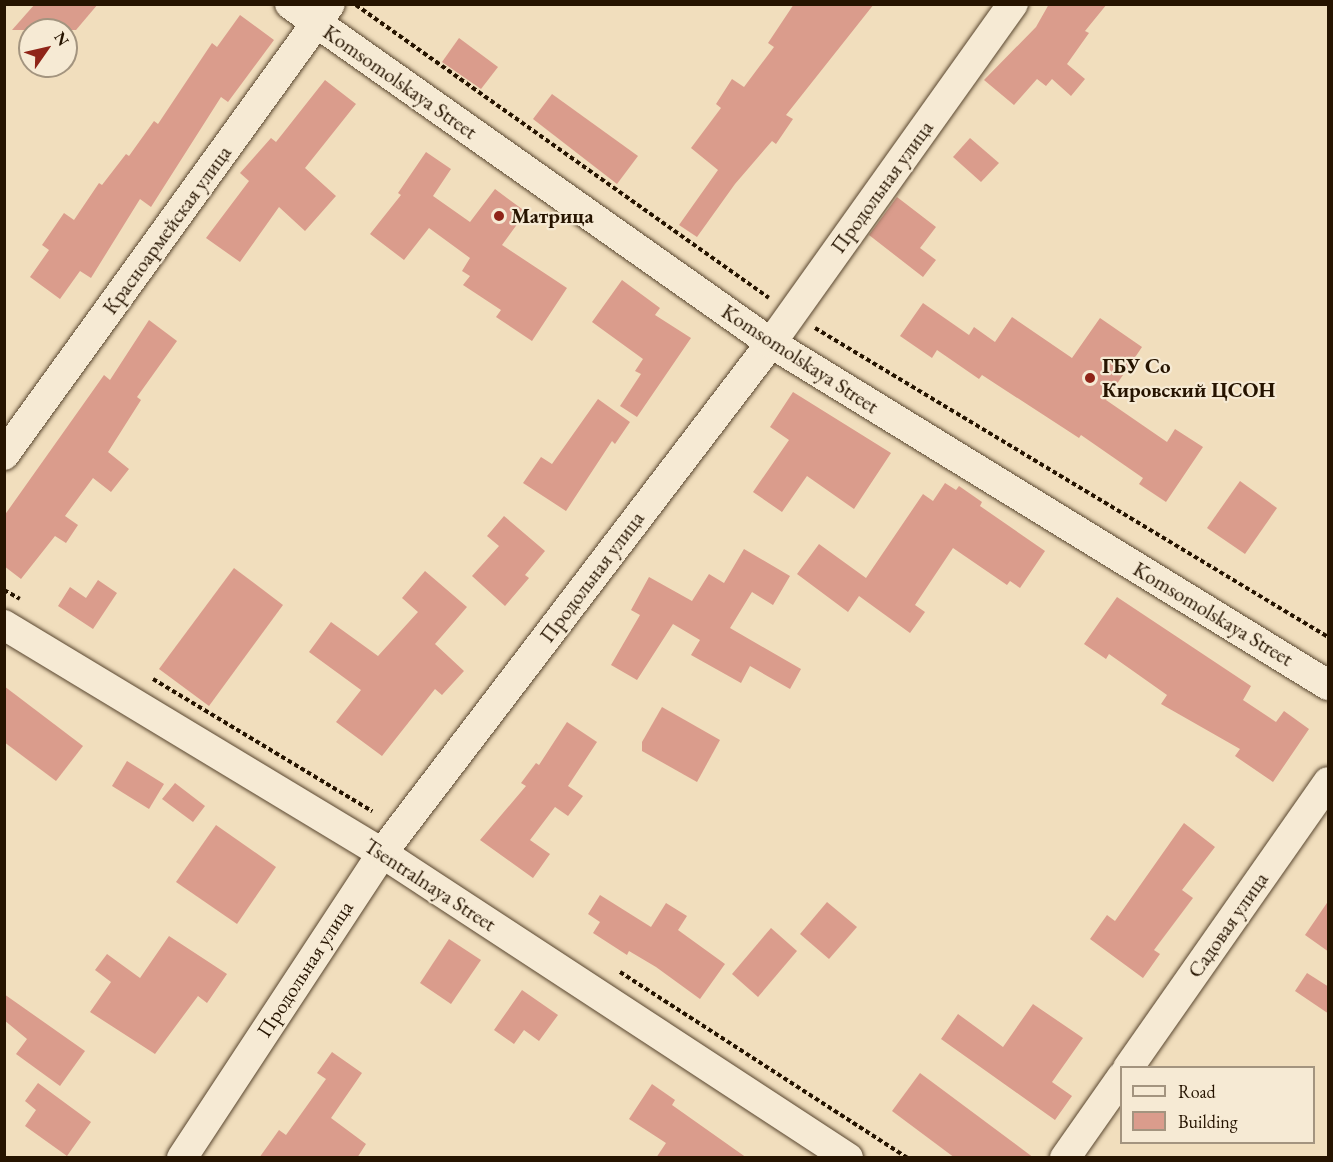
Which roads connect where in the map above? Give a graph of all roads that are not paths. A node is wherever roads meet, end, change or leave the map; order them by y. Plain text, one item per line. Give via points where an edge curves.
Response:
1 (290, 4) edge
2 (1013, 4) edge
3 (323, 14) edge
4 (771, 343) junction
5 (4, 455) edge
6 (4, 625) edge
7 (1329, 685) edge
8 (1329, 782) edge
9 (382, 853) junction
10 (1129, 1066) edge
11 (1120, 1080) edge
12 (182, 1158) edge
13 (848, 1158) edge
14 (1065, 1158) edge

1 - 3 street, Komsomolskaya Street
2 - 4 street, Продольная улица
3 - 4 street, Komsomolskaya Street
3 - 5 street, Красноармейская улица
4 - 7 street, Komsomolskaya Street
4 - 9 street, Продольная улица
6 - 9 street, Tsentralnaya Street
8 - 10 street, Садовая улица
9 - 12 street, Продольная улица
9 - 13 street, Tsentralnaya Street
11 - 14 street

